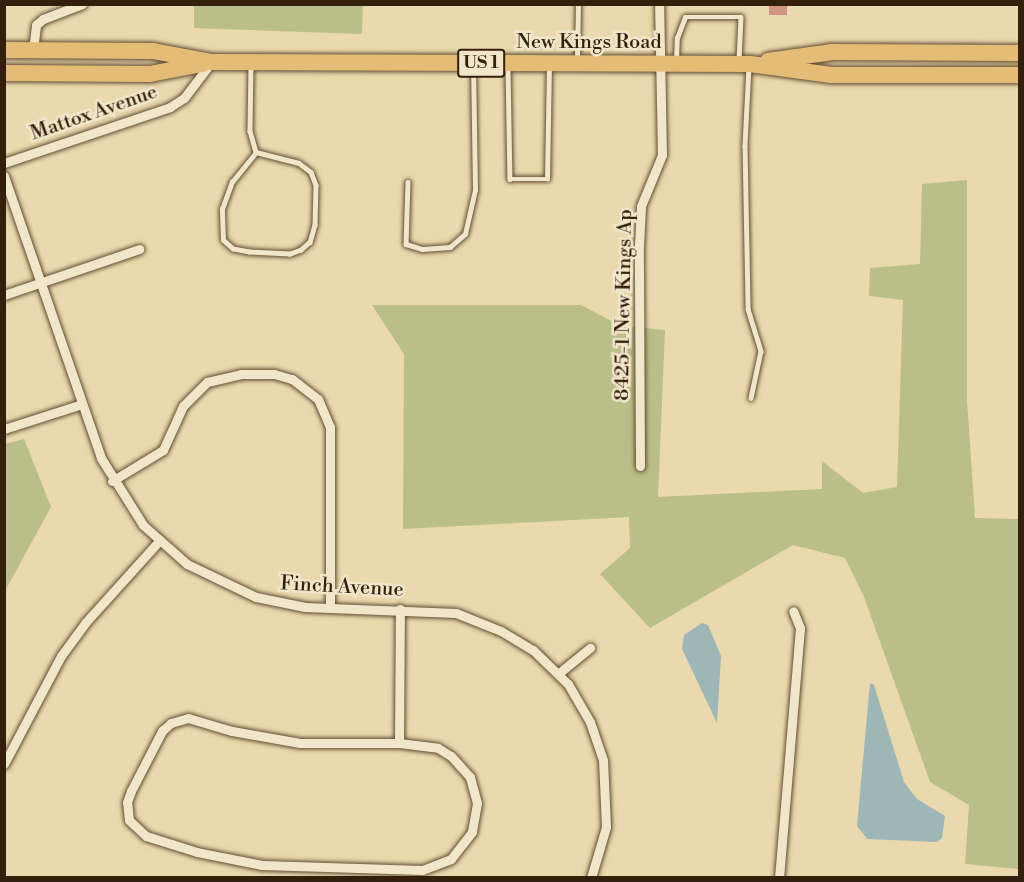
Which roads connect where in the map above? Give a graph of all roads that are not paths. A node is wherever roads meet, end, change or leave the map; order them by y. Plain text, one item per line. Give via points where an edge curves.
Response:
1 (82, 4) edge
2 (578, 4) edge
3 (659, 4) edge
4 (4, 50) edge
5 (33, 50) junction
6 (1020, 53) edge
7 (212, 62) junction
8 (251, 62) junction
9 (473, 63) junction
10 (508, 63) junction
11 (549, 63) junction
12 (577, 63) junction
13 (669, 63) junction
14 (744, 63) junction
15 (4, 73) edge
16 (1020, 75) edge
17 (256, 152) junction
18 (4, 163) edge
19 (4, 176) edge
20 (408, 182) dead end
21 (139, 249) dead end
22 (41, 283) junction
23 (4, 295) edge
24 (751, 398) dead end
25 (82, 404) junction
26 (4, 429) edge
27 (640, 466) dead end
28 (112, 481) junction
29 (159, 541) junction
30 (330, 608) junction
31 (400, 609) junction
32 (793, 611) dead end
33 (590, 648) dead end
34 (559, 673) junction
35 (399, 743) junction
36 (4, 764) edge
37 (591, 878) edge
38 (779, 878) edge

1 - 5 street via 43,19 36,26
2 - 12 lane
3 - 13 street, 8425-1 New Kings Ap
4 - 5 highway, New Kings Road / US 1
5 - 7 highway, New Kings Road / US 1 via 153,51
6 - 14 highway, New Kings Road / US 1 via 831,52
7 - 8 highway, New Kings Road / US 1
7 - 15 highway, New Kings Road / US 1 via 150,74
7 - 18 street, Mattox Avenue via 184,98 170,107
8 - 9 highway, New Kings Road / US 1
8 - 17 lane via 250,131
9 - 10 highway, New Kings Road / US 1
9 - 20 lane via 475,190 465,234 450,247 422,249 406,244
10 - 11 highway, New Kings Road / US 1
10 - 11 lane via 510,179 547,179
11 - 12 highway, New Kings Road / US 1
12 - 13 highway, New Kings Road / US 1
13 - 14 highway, New Kings Road / US 1
13 - 14 lane via 684,17 741,17
13 - 27 street, 8425-1 New Kings Ap via 662,155 640,214
14 - 16 highway, New Kings Road / US 1 via 831,75
14 - 24 lane via 748,309 761,351
17 - 17 lane via 299,163 311,172 316,185 315,225 309,242 301,250 290,254 249,252 233,249 223,240 222,209 232,182
19 - 22 street, Finch Avenue
21 - 22 street
22 - 23 street
22 - 25 street, Finch Avenue
25 - 26 street
25 - 28 street, Finch Avenue
28 - 29 street, Finch Avenue via 126,504
28 - 30 street via 163,450 193,393 223,376 274,374 292,379 318,399 326,413 332,440
29 - 30 street, Finch Avenue via 208,576 256,597
29 - 36 street via 61,656
30 - 31 street, Finch Avenue
31 - 34 street, Finch Avenue via 432,610 480,621 525,644
31 - 35 street
32 - 38 street via 800,628
33 - 34 street
34 - 37 street, Finch Avenue via 590,722 607,782 606,827
35 - 35 street via 438,748 451,756 470,777 476,797 476,818 468,838 451,858 422,870 262,865 196,852 146,836 129,820 127,802 131,791 162,731 180,718 300,743

